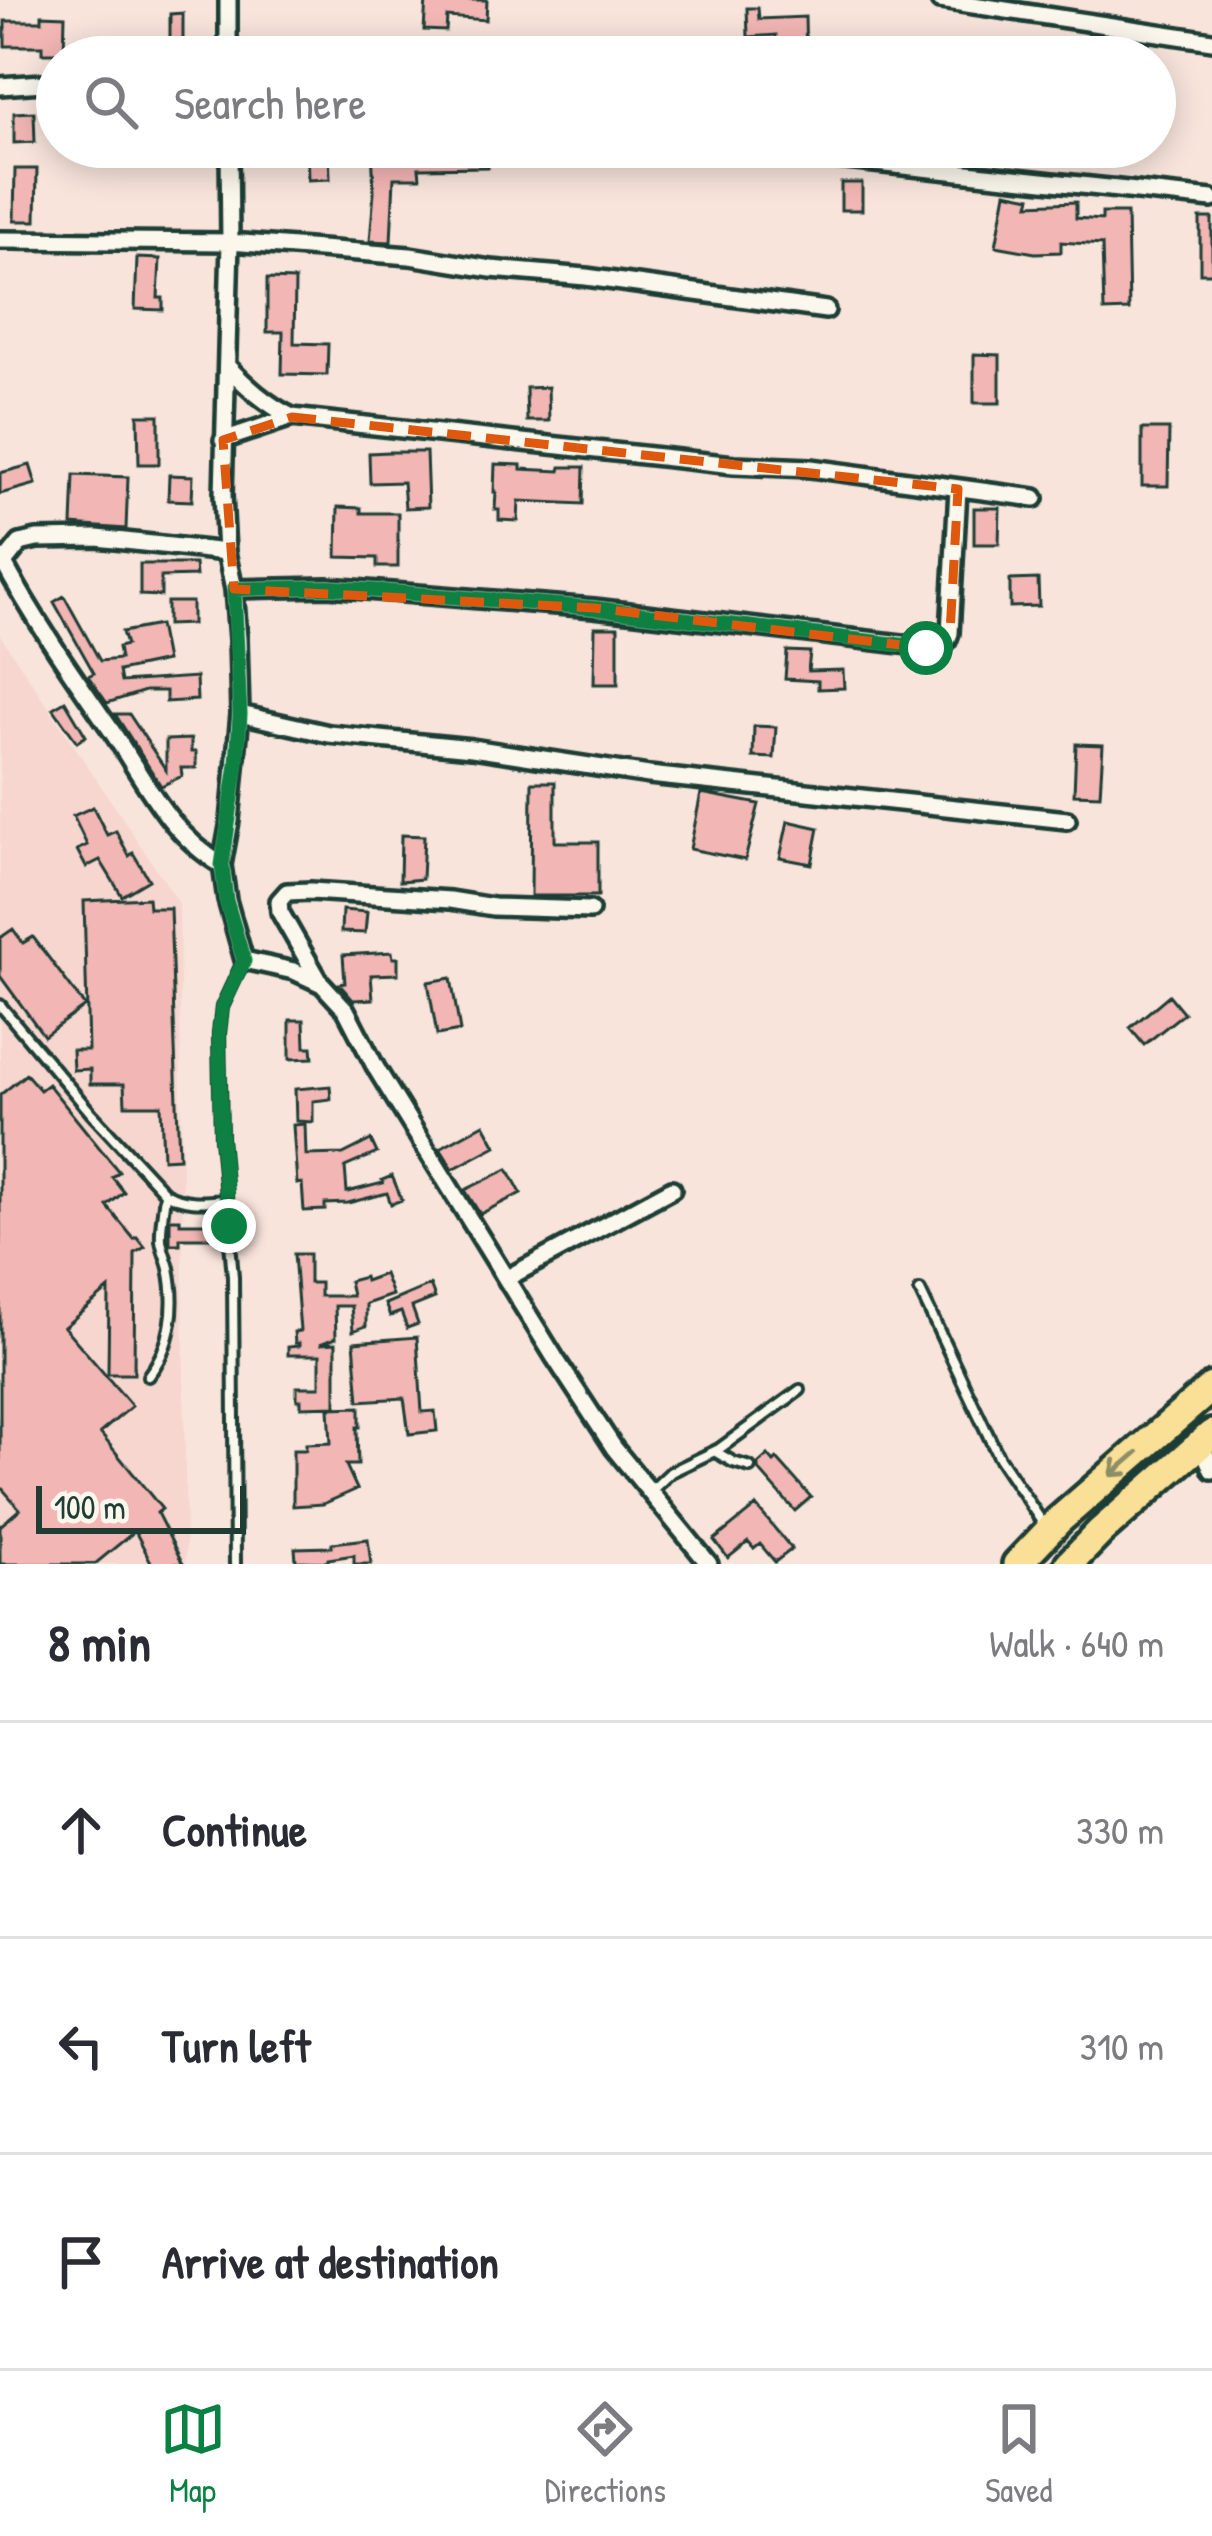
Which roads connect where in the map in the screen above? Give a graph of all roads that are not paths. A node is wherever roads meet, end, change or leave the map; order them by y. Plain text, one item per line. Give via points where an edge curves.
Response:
1 (228, 0) edge
2 (940, 0) edge
3 (228, 36) edge
4 (1212, 41) edge
5 (36, 83) edge
6 (0, 86) edge
7 (229, 168) edge
8 (922, 168) edge
9 (1212, 199) edge
10 (0, 240) edge
11 (230, 242) junction
12 (826, 310) dead end
13 (227, 366) junction
14 (292, 417) junction
15 (224, 440) junction
16 (958, 489) junction
17 (1034, 498) dead end
18 (226, 552) junction
19 (2, 559) edge
20 (234, 589) junction
21 (240, 714) junction
22 (1067, 820) dead end
23 (222, 865) junction
24 (590, 910) dead end
25 (244, 961) junction
26 (322, 984) junction
27 (0, 1005) edge
28 (672, 1189) dead end
29 (165, 1192) junction
30 (225, 1199) junction
31 (507, 1279) junction
32 (920, 1292) dead end
33 (148, 1376) dead end
34 (1212, 1387) edge
35 (800, 1390) dead end
36 (1209, 1445) edge
37 (715, 1451) junction
38 (750, 1467) dead end
39 (650, 1492) junction
40 (1044, 1536) junction
41 (235, 1564) edge
42 (709, 1564) edge
43 (1017, 1564) edge
44 (1066, 1564) edge

1 - 3 street
2 - 4 street
5 - 6 street
7 - 11 street
8 - 9 street
10 - 11 street
11 - 12 street via 410,256
11 - 13 street
13 - 14 street
13 - 15 street
14 - 15 street
14 - 16 street
15 - 18 street
16 - 17 street
16 - 20 street via 950,633 936,648 594,608 328,587
18 - 19 street via 37,539
18 - 20 street
19 - 23 street via 164,813
20 - 21 street
21 - 22 street via 329,734
21 - 23 street
23 - 25 street
24 - 26 street via 286,892 280,912
25 - 26 street
25 - 30 lane via 219,1033
26 - 31 street via 346,1010
27 - 29 lane
28 - 31 street
29 - 30 lane via 194,1202
29 - 33 lane via 161,1240 172,1313 167,1345
30 - 41 lane
31 - 39 street
32 - 40 lane
34 -> 40 highway
35 - 37 lane
36 - 44 highway
37 - 38 lane
37 - 39 lane via 670,1472
39 - 42 street
40 - 43 highway
40 - 44 highway

